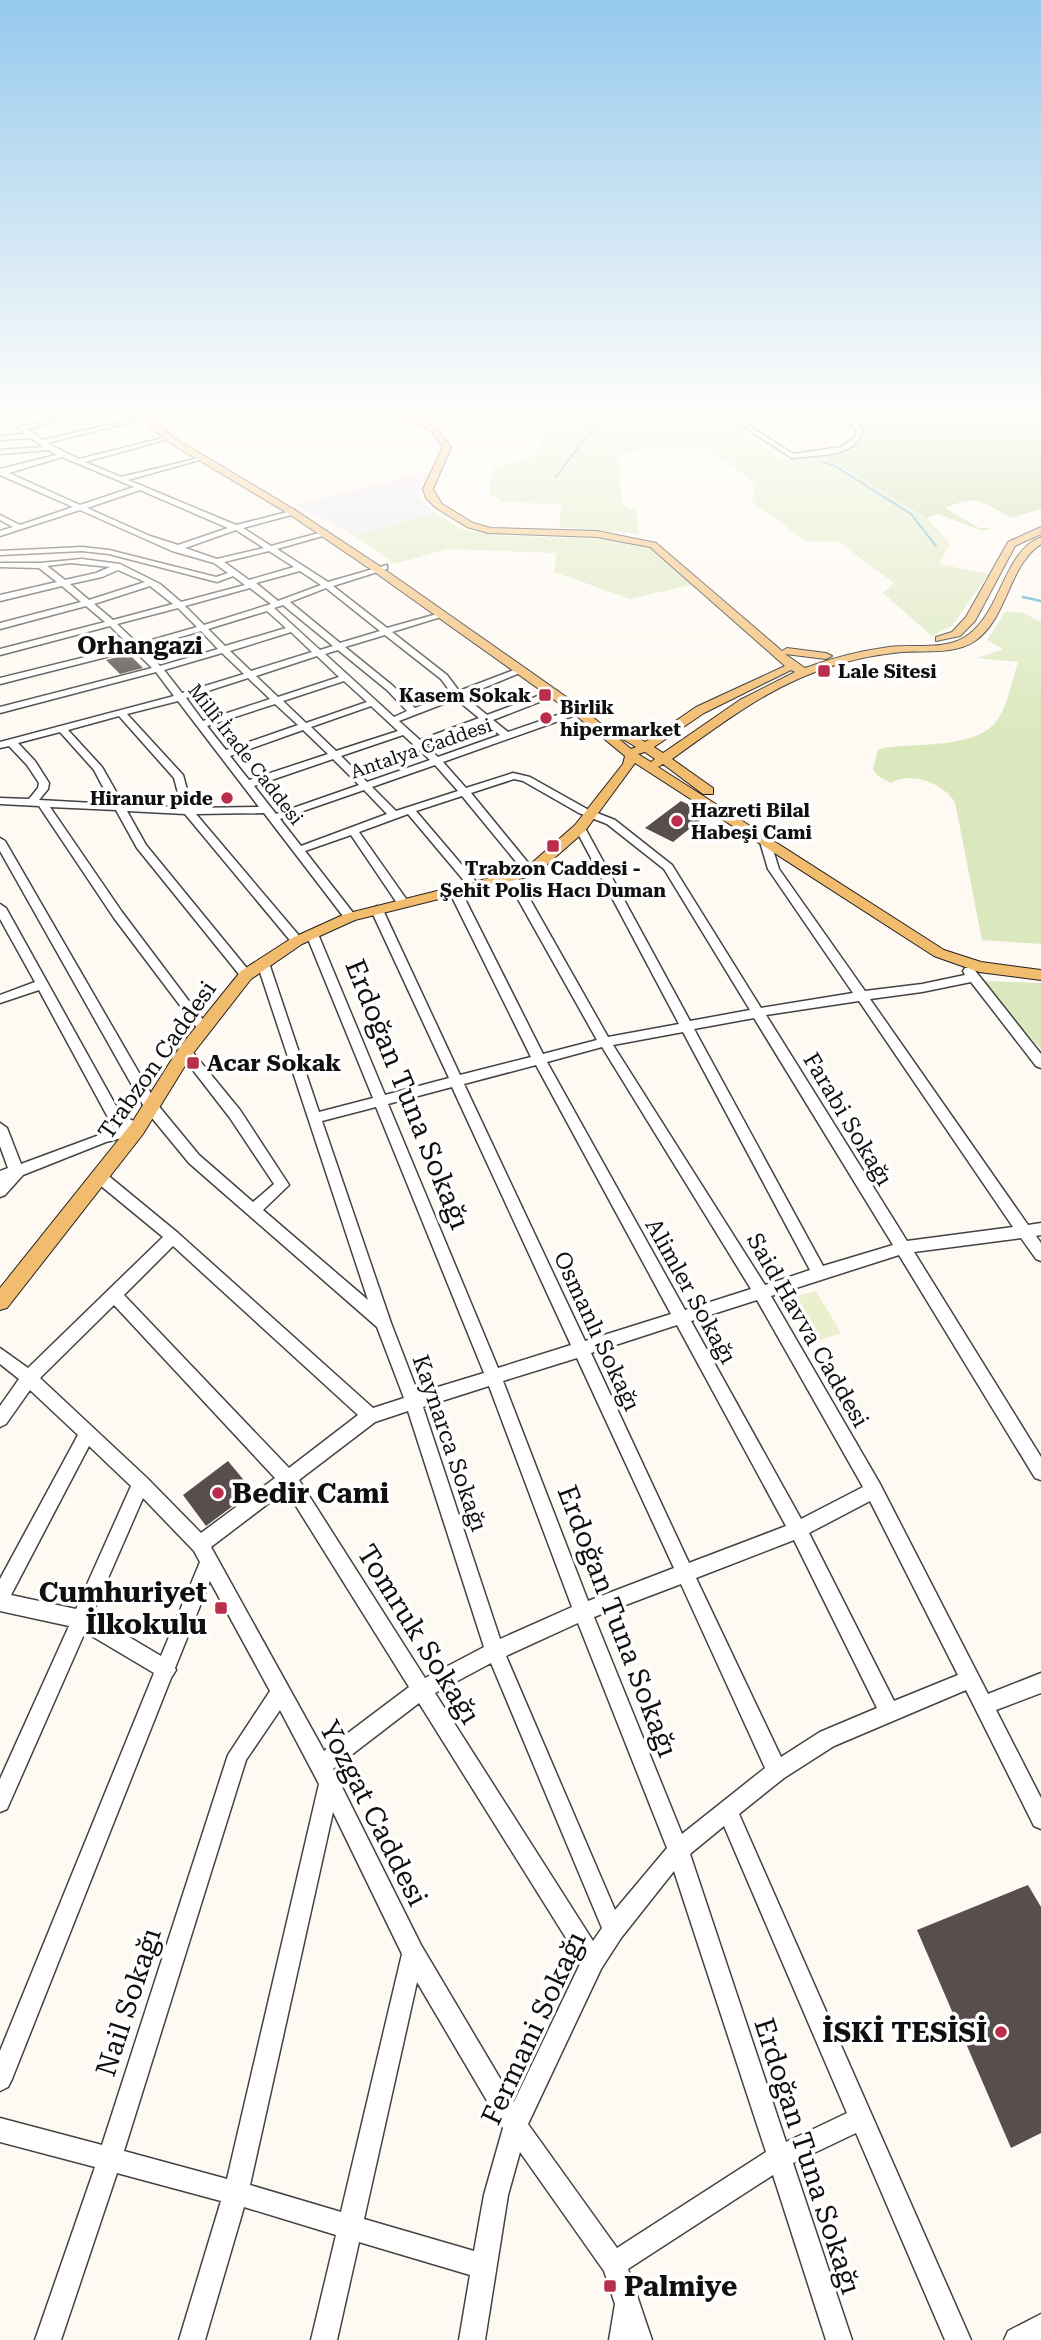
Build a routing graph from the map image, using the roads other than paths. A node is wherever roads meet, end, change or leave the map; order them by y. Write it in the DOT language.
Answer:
graph roads {
  1 [pos="8,521"];
  2 [pos="38,521"];
  3 [pos="111,521"];
  4 [pos="222,521"];
  5 [pos="258,521"];
  6 [pos="306,521"];
  7 [pos="308,521"];
  8 [pos="463,521"];
  9 [pos="473,521"];
  10 [pos="19,527"];
  11 [pos="237,527"];
  12 [pos="1041,530"];
  13 [pos="323,533"];
  14 [pos="0,534"];
  15 [pos="1039,543"];
  16 [pos="272,548"];
  17 [pos="175,549"];
  18 [pos="0,554"];
  19 [pos="137,560"];
  20 [pos="216,561"];
  21 [pos="0,565"];
  22 [pos="41,565"];
  23 [pos="117,567"];
  24 [pos="301,568"];
  25 [pos="380,568"];
  26 [pos="235,573"];
  27 [pos="0,574"];
  28 [pos="64,583"];
  29 [pos="150,583"];
  30 [pos="252,584"];
  31 [pos="327,585"];
  32 [pos="0,598"];
  33 [pos="88,603"];
  34 [pos="276,604"];
  35 [pos="180,606"];
  36 [pos="441,614"];
  37 [pos="112,623"];
  38 [pos="0,626"];
  39 [pos="203,627"];
  40 [pos="293,629"];
  41 [pos="386,632"];
  42 [pos="341,646"];
  43 [pos="136,647"];
  44 [pos="224,649"];
  45 [pos="787,651"];
  46 [pos="0,652"];
  47 [pos="317,653"];
  48 [pos="826,656"];
  49 [pos="799,667"];
  50 [pos="158,669"];
  51 [pos="522,670"];
  52 [pos="250,674"];
  53 [pos="344,678"];
  54 [pos="0,681"];
  55 [pos="554,693"];
  56 [pos="457,695"];
  57 [pos="180,697"];
  58 [pos="278,699"];
  59 [pos="372,703"];
  60 [pos="0,710"];
  61 [pos="412,711"];
  62 [pos="578,711"];
  63 [pos="121,713"];
  64 [pos="486,719"];
  65 [pos="391,721"];
  66 [pos="201,725"];
  67 [pos="305,726"];
  68 [pos="63,730"];
  69 [pos="403,732"];
  70 [pos="662,736"];
  71 [pos="508,737"];
  72 [pos="629,739"];
  73 [pos="12,743"];
  74 [pos="417,744"];
  75 [pos="0,746"];
  76 [pos="645,748"];
  77 [pos="225,754"];
  78 [pos="334,755"];
  79 [pos="631,755"];
  80 [pos="663,758"];
  81 [pos="437,761"];
  82 [pos="647,766"];
  83 [pos="666,776"];
  84 [pos="248,785"];
  85 [pos="366,785"];
  86 [pos="612,788"];
  87 [pos="464,791"];
  88 [pos="0,800"];
  89 [pos="37,804"];
  90 [pos="121,808"];
  91 [pos="410,810"];
  92 [pos="188,811"];
  93 [pos="271,814"];
  94 [pos="592,814"];
  95 [pos="394,815"];
  96 [pos="580,828"];
  97 [pos="352,830"];
  98 [pos="770,839"];
  99 [pos="0,841"];
  100 [pos="299,850"];
  101 [pos="530,872"];
  102 [pos="512,878"];
  103 [pos="475,887"];
  104 [pos="455,891"];
  105 [pos="403,903"];
  106 [pos="0,908"];
  107 [pos="377,910"];
  108 [pos="350,917"];
  109 [pos="305,938"];
  110 [pos="263,963"];
  111 [pos="964,963"];
  112 [pos="1041,965"];
  113 [pos="246,975"];
  114 [pos="1041,975"];
  115 [pos="973,977"];
  116 [pos="40,985"];
  117 [pos="861,998"];
  118 [pos="0,999"];
  119 [pos="758,1012"];
  120 [pos="687,1025"];
  121 [pos="204,1029"];
  122 [pos="604,1042"];
  123 [pos="186,1052"];
  124 [pos="538,1058"];
  125 [pos="1041,1063"];
  126 [pos="457,1082"];
  127 [pos="380,1102"];
  128 [pos="152,1108"];
  129 [pos="315,1118"];
  130 [pos="0,1128"];
  131 [pos="137,1129"];
  132 [pos="17,1172"];
  133 [pos="0,1176"];
  134 [pos="100,1177"];
  135 [pos="0,1191"];
  136 [pos="252,1211"];
  137 [pos="1034,1231"];
  138 [pos="173,1237"];
  139 [pos="901,1248"];
  140 [pos="1041,1255"];
  141 [pos="819,1273"];
  142 [pos="761,1292"];
  143 [pos="115,1296"];
  144 [pos="0,1303"];
  145 [pos="680,1318"];
  146 [pos="383,1323"];
  147 [pos="580,1349"];
  148 [pos="0,1355"];
  149 [pos="29,1378"];
  150 [pos="494,1378"];
  151 [pos="414,1404"];
  152 [pos="370,1416"];
  153 [pos="0,1419"];
  154 [pos="87,1434"];
  155 [pos="1041,1472"];
  156 [pos="288,1479"];
  157 [pos="141,1484"];
  158 [pos="874,1490"];
  159 [pos="798,1530"];
  160 [pos="204,1553"];
  161 [pos="687,1572"];
  162 [pos="0,1597"];
  163 [pos="0,1602"];
  164 [pos="583,1612"];
  165 [pos="82,1620"];
  166 [pos="495,1650"];
  167 [pos="167,1670"];
  168 [pos="970,1679"];
  169 [pos="1041,1683"];
  170 [pos="421,1690"];
  171 [pos="281,1691"];
  172 [pos="984,1706"];
  173 [pos="889,1711"];
  174 [pos="777,1771"];
  175 [pos="325,1775"];
  176 [pos="0,1802"];
  177 [pos="728,1812"];
  178 [pos="1041,1819"];
  179 [pos="678,1850"];
  180 [pos="613,1930"];
  181 [pos="413,1953"];
  182 [pos="593,1961"];
  183 [pos="0,2080"];
  184 [pos="862,2118"];
  185 [pos="515,2126"];
  186 [pos="0,2130"];
  187 [pos="780,2157"];
  188 [pos="110,2158"];
  189 [pos="236,2193"];
  190 [pos="349,2225"];
  191 [pos="614,2264"];
  192 [pos="485,2267"];
  193 [pos="626,2305"];
  194 [pos="1041,2327"];
  195 [pos="48,2340"];
  196 [pos="192,2340"];
  197 [pos="324,2340"];
  198 [pos="472,2340"];
  199 [pos="622,2340"];
  200 [pos="639,2340"];
  201 [pos="839,2340"];
  202 [pos="958,2340"];
  203 [pos="1017,2340"];
  1 -- 10 [label="street"];
  2 -- 10 [label="street"];
  3 -- 17 [label="street"];
  4 -- 11 [label="street"];
  5 -- 11 [label="street"];
  6 -- 13 [label="main road"];
  7 -- 25 [label="main road"];
  8 -- 49 [label="main road"];
  9 -- 45 [label="main road"];
  10 -- 14 [label="street"];
  11 -- 16 [label="street"];
  11 -- 17 [label="street"];
  12 -- 48 [label="main road"];
  13 -- 16 [label="street"];
  13 -- 25 [label="main road"];
  15 -- 49 [label="main road"];
  16 -- 20 [label="street"];
  16 -- 24 [label="street"];
  17 -- 20 [label="street"];
  18 -- 19 [label="street"];
  19 -- 23 [label="street"];
  19 -- 26 [label="street"];
  20 -- 26 [label="street"];
  21 -- 22 [label="street"];
  22 -- 23 [label="street"];
  22 -- 27 [label="street"];
  22 -- 28 [label="street, Millî İrade Caddesi"];
  23 -- 28 [label="street"];
  23 -- 29 [label="street"];
  24 -- 30 [label="street"];
  24 -- 31 [label="street"];
  25 -- 31 [label="street"];
  25 -- 36 [label="main road"];
  25 -- 72 [label="main road"];
  26 -- 30 [label="street"];
  28 -- 32 [label="street"];
  28 -- 33 [label="street, Millî İrade Caddesi"];
  29 -- 33 [label="street"];
  29 -- 35 [label="street"];
  30 -- 34 [label="street"];
  30 -- 35 [label="street"];
  31 -- 34 [label="street"];
  31 -- 41 [label="street"];
  33 -- 37 [label="street, Millî İrade Caddesi"];
  33 -- 38 [label="street"];
  34 -- 39 [label="street"];
  34 -- 40 [label="street"];
  34 -- 42 [label="street"];
  35 -- 37 [label="street"];
  35 -- 39 [label="street"];
  36 -- 41 [label="street"];
  36 -- 51 [label="main road"];
  37 -- 43 [label="street, Millî İrade Caddesi"];
  37 -- 46 [label="street"];
  39 -- 43 [label="street"];
  39 -- 44 [label="street"];
  40 -- 44 [label="street"];
  40 -- 47 [label="street"];
  41 -- 42 [label="street"];
  41 -- 56 [label="street"];
  42 -- 47 [label="street"];
  42 -- 61 [label="street"];
  43 -- 50 [label="street, Millî İrade Caddesi"];
  43 -- 54 [label="street"];
  44 -- 50 [label="street"];
  44 -- 52 [label="street"];
  45 -- 48 [label="main road"];
  45 -- 49 [label="main road"];
  47 -- 52 [label="street"];
  47 -- 53 [label="street"];
  48 -- 49 [label="main road"];
  49 -- 70 [label="main road"];
  49 -- 80 [label="main road"];
  50 -- 57 [label="street, Millî İrade Caddesi"];
  50 -- 60 [label="street"];
  51 -- 55 [label="main road"];
  51 -- 56 [label="street"];
  52 -- 57 [label="street"];
  52 -- 58 [label="street"];
  53 -- 58 [label="street"];
  53 -- 59 [label="street"];
  55 -- 62 [label="main road"];
  55 -- 64 [label="street"];
  56 -- 61 [label="street"];
  56 -- 64 [label="street"];
  57 -- 63 [label="street"];
  57 -- 66 [label="street, Millî İrade Caddesi"];
  58 -- 66 [label="street"];
  58 -- 67 [label="street"];
  59 -- 65 [label="street"];
  59 -- 67 [label="street"];
  61 -- 65 [label="street"];
  62 -- 71 [label="street, Antalya Caddesi"];
  62 -- 79 [label="main road"];
  63 -- 68 [label="street"];
  63 -- 92 [label="street"];
  64 -- 71 [label="street"];
  64 -- 74 [label="street"];
  65 -- 69 [label="street"];
  66 -- 77 [label="street, Millî İrade Caddesi"];
  67 -- 77 [label="street"];
  67 -- 78 [label="street"];
  68 -- 73 [label="street"];
  68 -- 90 [label="street"];
  69 -- 74 [label="street"];
  69 -- 78 [label="street"];
  70 -- 72 [label="main road"];
  70 -- 76 [label="main road"];
  71 -- 81 [label="street, Antalya Caddesi"];
  72 -- 76 [label="main road"];
  73 -- 75 [label="street"];
  73 -- 89 [label="street"];
  74 -- 81 [label="street"];
  76 -- 79 [label="main road"];
  76 -- 80 [label="main road"];
  77 -- 84 [label="street, Millî İrade Caddesi"];
  78 -- 84 [label="street"];
  78 -- 85 [label="street"];
  79 -- 82 [label="main road"];
  79 -- 86 [label="main road, Trabzon Caddesi"];
  80 -- 82 [label="main road"];
  80 -- 98 [label="main road"];
  81 -- 85 [label="street, Antalya Caddesi"];
  81 -- 87 [label="street"];
  82 -- 83 [label="main road"];
  82 -- 86 [label="main road"];
  83 -- 86 [label="main road"];
  83 -- 98 [label="main road"];
  84 -- 93 [label="street, Millî İrade Caddesi"];
  85 -- 93 [label="street, Antalya Caddesi"];
  85 -- 95 [label="street"];
  86 -- 94 [label="main road, Trabzon Caddesi"];
  87 -- 91 [label="street, Farabi Sokağı"];
  87 -- 94 [label="street, Farabi Sokağı"];
  87 -- 101 [label="street"];
  88 -- 89 [label="street, Antalya Caddesi"];
  89 -- 90 [label="street, Antalya Caddesi"];
  89 -- 121 [label="street"];
  90 -- 92 [label="street, Antalya Caddesi"];
  90 -- 113 [label="street"];
  91 -- 95 [label="street, Farabi Sokağı"];
  91 -- 103 [label="street"];
  92 -- 93 [label="street, Antalya Caddesi"];
  92 -- 109 [label="street, Erdoğan Tuna Sokağı"];
  93 -- 100 [label="street, Millî İrade Caddesi"];
  94 -- 96 [label="main road, Trabzon Caddesi"];
  94 -- 119 [label="street, Farabi Sokağı"];
  95 -- 97 [label="street, Farabi Sokağı"];
  96 -- 101 [label="main road, Trabzon Caddesi"];
  96 -- 120 [label="street"];
  97 -- 100 [label="street, Farabi Sokağı"];
  97 -- 105 [label="street"];
  98 -- 111 [label="main road"];
  98 -- 112 [label="main road"];
  98 -- 117 [label="street"];
  99 -- 128 [label="street"];
  100 -- 108 [label="street, Millî İrade Caddesi"];
  101 -- 102 [label="main road, Trabzon Caddesi"];
  102 -- 103 [label="main road, Trabzon Caddesi"];
  102 -- 122 [label="street, Said Havva Caddesi"];
  103 -- 104 [label="main road, Trabzon Caddesi"];
  104 -- 105 [label="main road, Trabzon Caddesi"];
  104 -- 124 [label="street, Alimler Sokağı"];
  105 -- 107 [label="main road, Trabzon Caddesi"];
  106 -- 116 [label="street"];
  107 -- 108 [label="main road, Trabzon Caddesi"];
  107 -- 126 [label="street, Osmanlı Sokağı"];
  108 -- 109 [label="main road, Trabzon Caddesi"];
  109 -- 110 [label="main road, Trabzon Caddesi"];
  109 -- 127 [label="street, Erdoğan Tuna Sokağı"];
  110 -- 113 [label="main road, Trabzon Caddesi"];
  110 -- 129 [label="street, Kaynarca Sokağı"];
  111 -- 114 [label="main road"];
  111 -- 115 [label="street"];
  113 -- 121 [label="main road, Trabzon Caddesi"];
  115 -- 117 [label="street"];
  115 -- 125 [label="street"];
  116 -- 118 [label="street"];
  116 -- 131 [label="street"];
  117 -- 119 [label="street"];
  117 -- 137 [label="street"];
  119 -- 120 [label="street"];
  119 -- 139 [label="street, Farabi Sokağı"];
  120 -- 122 [label="street"];
  120 -- 141 [label="street"];
  121 -- 123 [label="main road, Trabzon Caddesi"];
  122 -- 124 [label="street"];
  122 -- 142 [label="street, Said Havva Caddesi"];
  123 -- 128 [label="main road, Trabzon Caddesi"];
  123 -- 136 [label="street"];
  124 -- 126 [label="street"];
  124 -- 145 [label="street, Alimler Sokağı"];
  126 -- 127 [label="street"];
  126 -- 147 [label="street, Osmanlı Sokağı"];
  127 -- 129 [label="street"];
  127 -- 150 [label="street, Erdoğan Tuna Sokağı"];
  128 -- 131 [label="main road, Trabzon Caddesi"];
  128 -- 136 [label="street"];
  129 -- 146 [label="street, Kaynarca Sokağı"];
  130 -- 132 [label="street"];
  131 -- 132 [label="street"];
  131 -- 134 [label="main road, Trabzon Caddesi"];
  132 -- 133 [label="street"];
  132 -- 135 [label="street"];
  134 -- 138 [label="street"];
  134 -- 144 [label="main road, Trabzon Caddesi"];
  136 -- 146 [label="street"];
  137 -- 139 [label="street"];
  137 -- 140 [label="street"];
  138 -- 143 [label="street"];
  138 -- 152 [label="street"];
  139 -- 141 [label="street"];
  139 -- 155 [label="street, Farabi Sokağı"];
  141 -- 142 [label="street"];
  142 -- 145 [label="street"];
  142 -- 158 [label="street, Said Havva Caddesi"];
  143 -- 149 [label="street"];
  143 -- 156 [label="street, Tomruk Sokağı"];
  145 -- 147 [label="street"];
  145 -- 159 [label="street, Alimler Sokağı"];
  146 -- 151 [label="street, Kaynarca Sokağı"];
  147 -- 150 [label="street"];
  147 -- 161 [label="street, Osmanlı Sokağı"];
  148 -- 149 [label="street, Yozgat Caddesi"];
  149 -- 153 [label="street"];
  149 -- 154 [label="street, Yozgat Caddesi"];
  150 -- 151 [label="street"];
  150 -- 164 [label="street, Erdoğan Tuna Sokağı"];
  151 -- 152 [label="street"];
  151 -- 166 [label="street, Kaynarca Sokağı"];
  152 -- 156 [label="street"];
  154 -- 157 [label="street, Yozgat Caddesi"];
  154 -- 162 [label="street"];
  156 -- 160 [label="street"];
  156 -- 170 [label="street, Tomruk Sokağı"];
  157 -- 160 [label="street, Yozgat Caddesi"];
  157 -- 165 [label="street"];
  158 -- 159 [label="street"];
  158 -- 168 [label="street, Said Havva Caddesi"];
  159 -- 161 [label="street"];
  159 -- 173 [label="street, Alimler Sokağı"];
  160 -- 167 [label="street"];
  160 -- 171 [label="street, Yozgat Caddesi"];
  161 -- 164 [label="street"];
  161 -- 174 [label="street, Osmanlı Sokağı"];
  163 -- 165 [label="street"];
  164 -- 166 [label="street"];
  164 -- 179 [label="street, Erdoğan Tuna Sokağı"];
  165 -- 167 [label="street"];
  165 -- 176 [label="street"];
  166 -- 170 [label="street"];
  166 -- 180 [label="street, Kaynarca Sokağı"];
  167 -- 183 [label="street"];
  168 -- 172 [label="street, Said Havva Caddesi"];
  168 -- 173 [label="street, Fermani Sokağı"];
  169 -- 172 [label="street"];
  170 -- 175 [label="street"];
  170 -- 182 [label="street, Tomruk Sokağı"];
  171 -- 175 [label="street, Yozgat Caddesi"];
  171 -- 188 [label="street, Nail Sokağı"];
  172 -- 178 [label="street, Said Havva Caddesi"];
  173 -- 174 [label="street, Fermani Sokağı"];
  174 -- 177 [label="street, Fermani Sokağı"];
  175 -- 181 [label="street, Yozgat Caddesi"];
  175 -- 189 [label="street"];
  177 -- 179 [label="street, Fermani Sokağı"];
  177 -- 184 [label="street"];
  179 -- 180 [label="street, Fermani Sokağı"];
  179 -- 187 [label="street, Erdoğan Tuna Sokağı"];
  180 -- 182 [label="street, Fermani Sokağı"];
  181 -- 185 [label="street, Yozgat Caddesi"];
  181 -- 190 [label="street"];
  182 -- 185 [label="street, Fermani Sokağı"];
  184 -- 187 [label="street"];
  184 -- 202 [label="street"];
  185 -- 191 [label="street, Yozgat Caddesi"];
  185 -- 192 [label="street, Fermani Sokağı"];
  186 -- 188 [label="street"];
  187 -- 191 [label="street"];
  187 -- 201 [label="street, Erdoğan Tuna Sokağı"];
  188 -- 189 [label="street"];
  188 -- 195 [label="street, Nail Sokağı"];
  189 -- 190 [label="street"];
  189 -- 196 [label="street"];
  190 -- 192 [label="street"];
  190 -- 197 [label="street"];
  191 -- 193 [label="street, Yozgat Caddesi"];
  192 -- 198 [label="street, Fermani Sokağı"];
  193 -- 199 [label="street"];
  193 -- 200 [label="street, Yozgat Caddesi"];
  194 -- 203 [label="street"];
}
